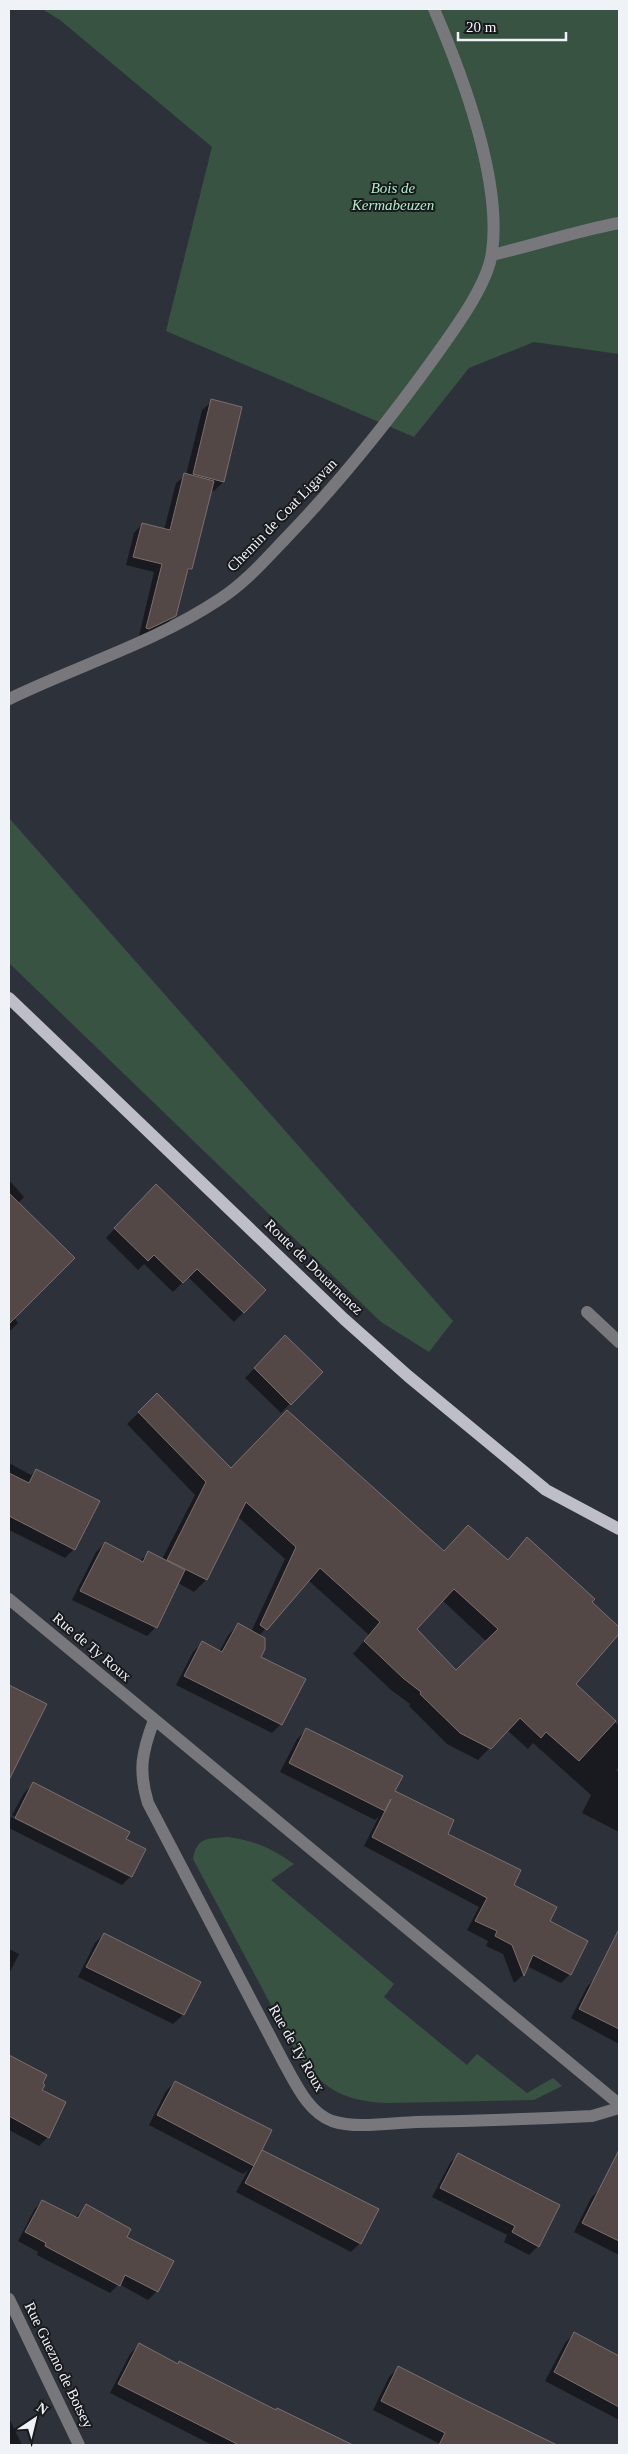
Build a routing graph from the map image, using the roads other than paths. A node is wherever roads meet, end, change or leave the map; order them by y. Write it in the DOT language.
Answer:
graph roads {
  1 [pos="434,9"];
  2 [pos="619,223"];
  3 [pos="492,254"];
  4 [pos="9,699"];
  5 [pos="9,998"];
  6 [pos="587,1312"];
  7 [pos="619,1342"];
  8 [pos="619,1529"];
  9 [pos="9,1599"];
  10 [pos="154,1720"];
  11 [pos="619,2104"];
  12 [pos="619,2108"];
  13 [pos="9,2299"];
  14 [pos="79,2445"];
  1 -- 3 [label="street, Chemin de Coat Ligavan"];
  2 -- 3 [label="street"];
  3 -- 4 [label="street, Chemin de Coat Ligavan"];
  5 -- 8 [label="main road, Route de Douarnenez"];
  6 -- 7 [label="street"];
  9 -- 10 [label="street, Rue de Ty Roux"];
  10 -- 11 [label="street, Rue de Ty Roux"];
  10 -- 12 [label="street, Rue de Ty Roux"];
  13 -- 14 [label="street, Rue Guezno de Botsey"];
}
